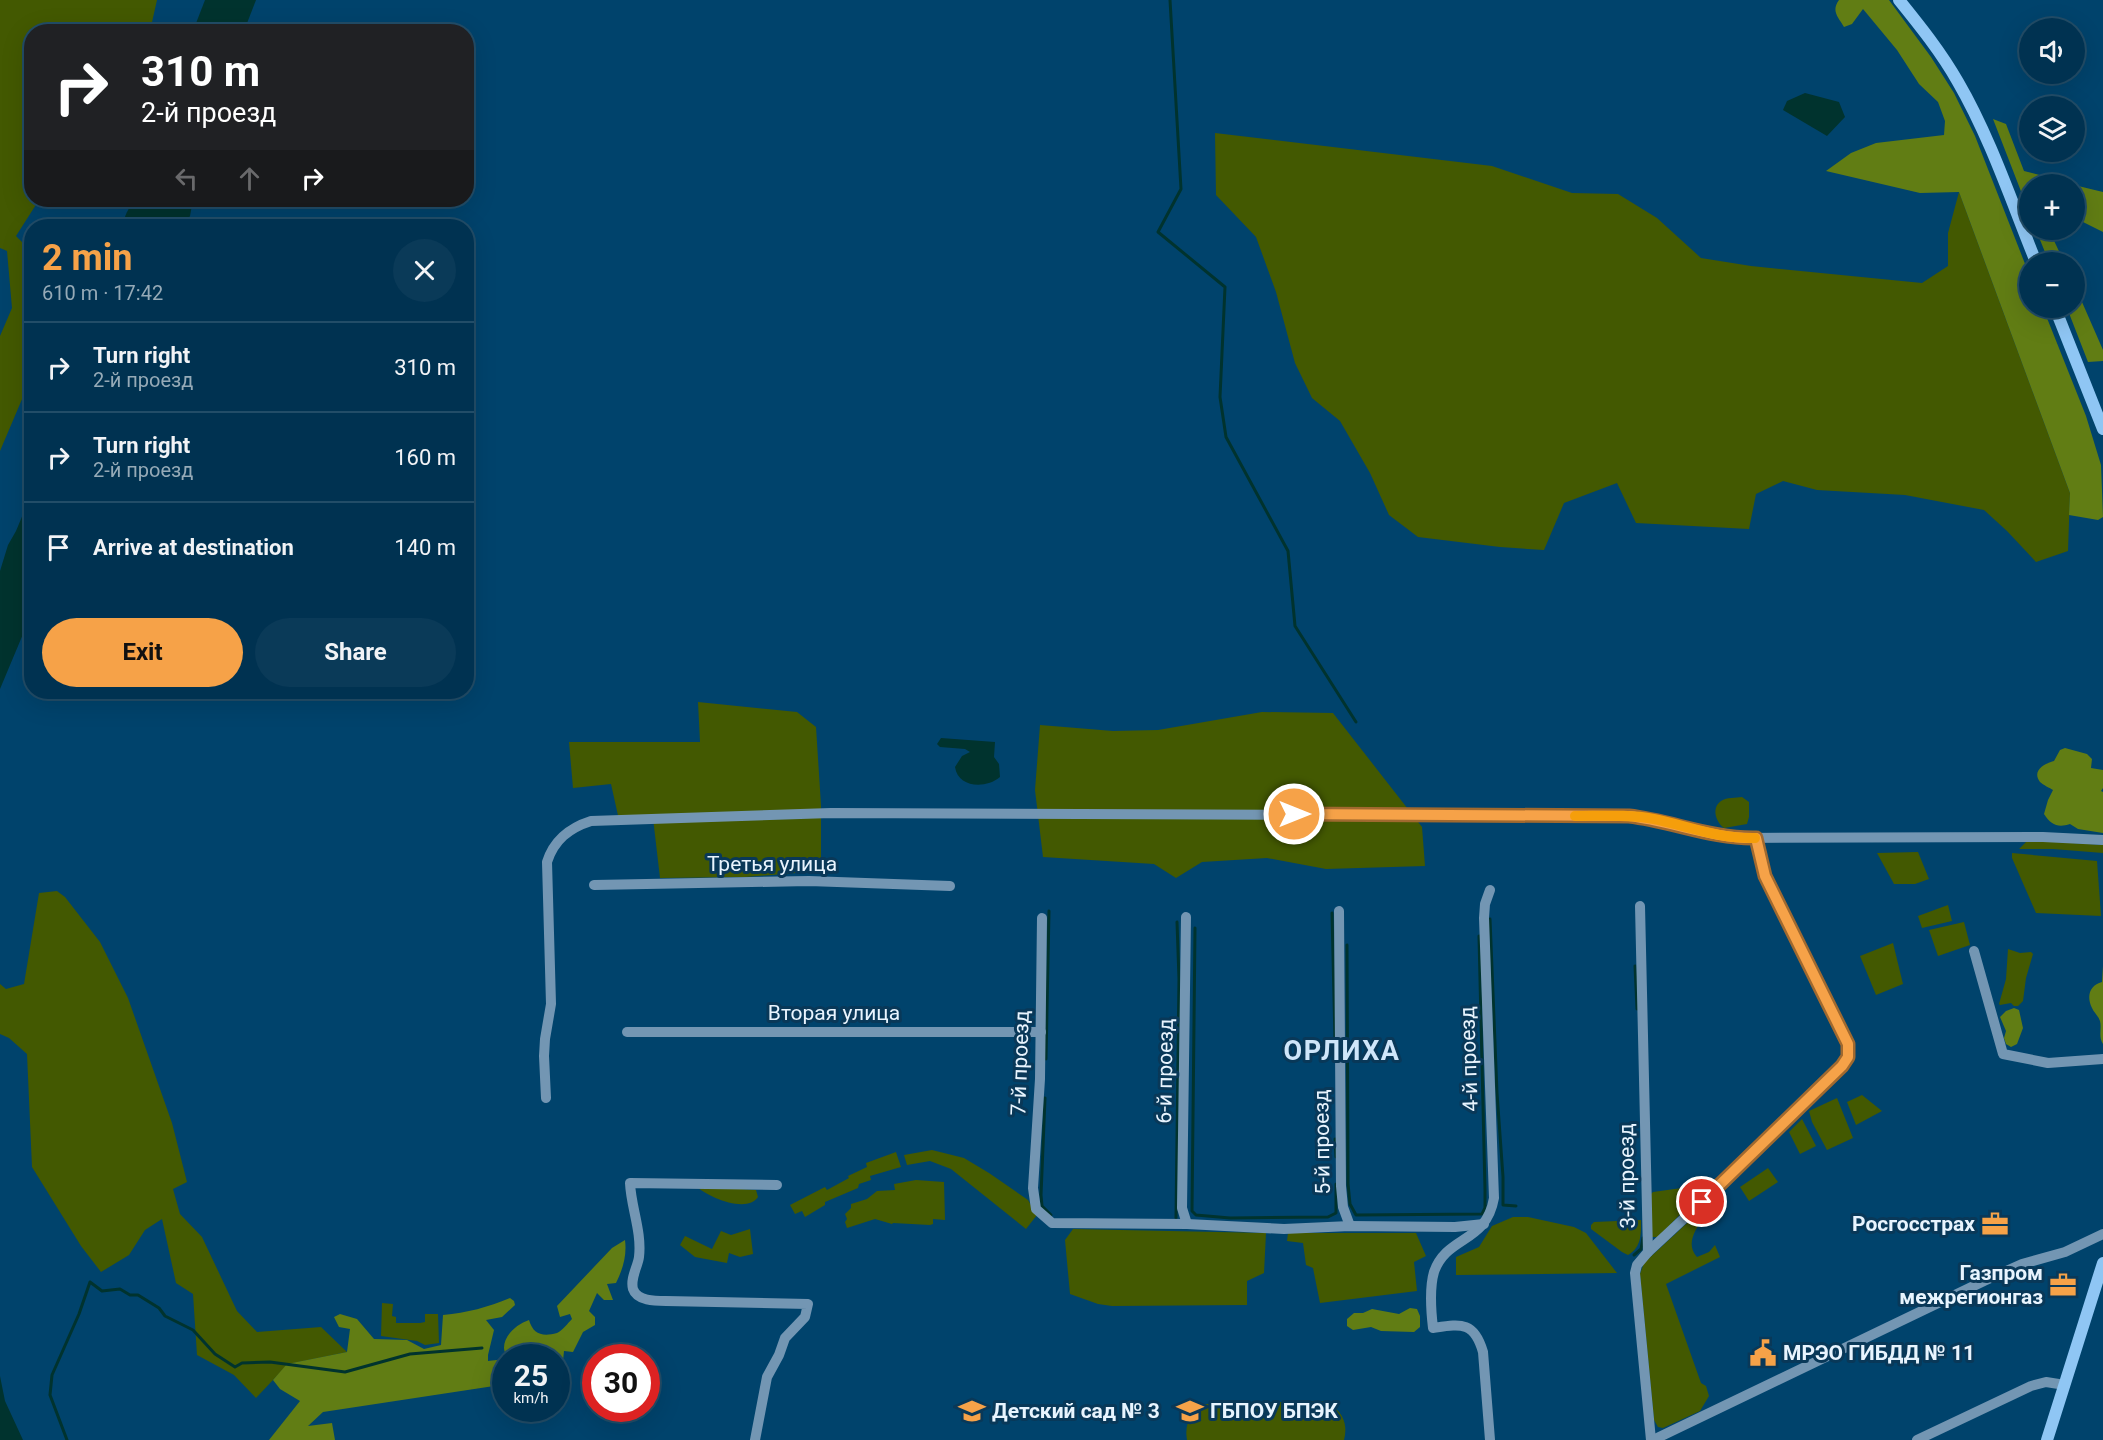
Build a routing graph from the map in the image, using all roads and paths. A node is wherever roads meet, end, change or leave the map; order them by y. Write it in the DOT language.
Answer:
graph roads {
  1 [pos="1899,0"];
  2 [pos="2032,252"];
  3 [pos="2059,318"];
  4 [pos="2103,429"];
  5 [pos="1756,838"];
  6 [pos="2103,840"];
  7 [pos="594,885"];
  8 [pos="950,886"];
  9 [pos="1490,890"];
  10 [pos="1640,906"];
  11 [pos="1340,911"];
  12 [pos="1186,917"];
  13 [pos="1042,918"];
  14 [pos="1974,951"];
  15 [pos="627,1032"];
  16 [pos="1041,1032"];
  17 [pos="2103,1059"];
  18 [pos="546,1098"];
  19 [pos="777,1185"];
  20 [pos="1187,1224"];
  21 [pos="1484,1224"];
  22 [pos="1350,1226"];
  23 [pos="2103,1234"];
  24 [pos="1648,1252"];
  25 [pos="2103,1263"];
  26 [pos="2065,1385"];
  27 [pos="755,1440"];
  28 [pos="1490,1440"];
  29 [pos="1652,1440"];
  30 [pos="1917,1440"];
  31 [pos="2047,1440"];
  1 -- 2 [label="main road"];
  3 -- 4 [label="main road"];
  5 -- 6 [label="street"];
  5 -- 18 [label="street"];
  5 -- 24 [label="street"];
  7 -- 8 [label="street, Третья улица"];
  9 -- 21 [label="street, 4-й проезд"];
  10 -- 24 [label="street, 3-й проезд"];
  11 -- 22 [label="street, 5-й проезд"];
  12 -- 20 [label="street, 6-й проезд"];
  13 -- 16 [label="street, 7-й проезд"];
  14 -- 17 [label="street"];
  15 -- 16 [label="street, Вторая улица"];
  16 -- 20 [label="street, 7-й проезд"];
  19 -- 27 [label="street"];
  20 -- 22 [label="street"];
  21 -- 22 [label="street"];
  21 -- 28 [label="street"];
  23 -- 29 [label="street"];
  24 -- 29 [label="street, 3-й проезд"];
  25 -- 26 [label="main road"];
  26 -- 30 [label="street"];
  26 -- 31 [label="main road"];
}
